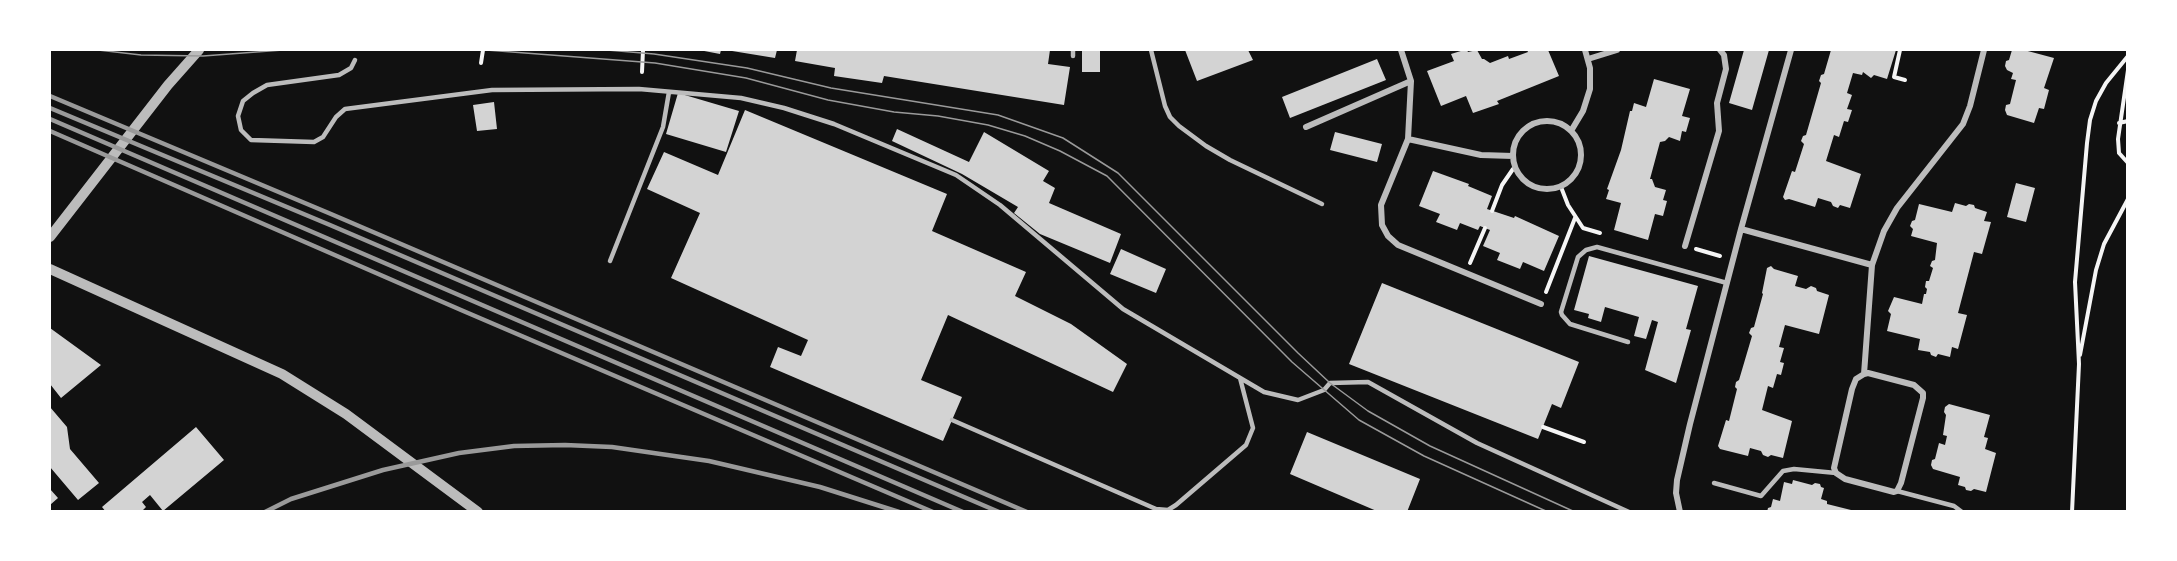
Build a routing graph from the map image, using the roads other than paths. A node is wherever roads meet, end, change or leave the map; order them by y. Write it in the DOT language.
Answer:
graph roads {
  1 [pos="200,50"];
  2 [pos="1151,50"];
  3 [pos="1401,50"];
  4 [pos="1585,50"];
  5 [pos="1617,50"];
  6 [pos="1720,50"];
  7 [pos="1791,50"];
  8 [pos="1984,50"];
  9 [pos="1588,59"];
  10 [pos="355,60"];
  11 [pos="1411,81"];
  12 [pos="669,92"];
  13 [pos="1306,127"];
  14 [pos="1571,131"];
  15 [pos="1408,139"];
  16 [pos="1513,156"];
  17 [pos="1322,204"];
  18 [pos="1741,229"];
  19 [pos="50,237"];
  20 [pos="1685,246"];
  21 [pos="610,261"];
  22 [pos="1872,265"];
  23 [pos="50,268"];
  24 [pos="1727,283"];
  25 [pos="1541,304"];
  26 [pos="1628,342"];
  27 [pos="1864,374"];
  28 [pos="1240,378"];
  29 [pos="952,420"];
  30 [pos="1836,473"];
  31 [pos="1713,483"];
  32 [pos="1897,491"];
  33 [pos="478,512"];
  34 [pos="1629,512"];
  35 [pos="1680,512"];
  36 [pos="1962,512"];
  1 -- 19 [label="street"];
  2 -- 17 [label="lane"];
  3 -- 11 [label="street"];
  4 -- 9 [label="street"];
  5 -- 9 [label="street"];
  6 -- 20 [label="street"];
  7 -- 18 [label="street"];
  8 -- 22 [label="street"];
  9 -- 14 [label="street"];
  10 -- 12 [label="lane"];
  11 -- 13 [label="street"];
  11 -- 15 [label="street"];
  12 -- 21 [label="lane"];
  12 -- 28 [label="lane"];
  14 -- 16 [label="street"];
  14 -- 16 [label="street"];
  15 -- 16 [label="street"];
  15 -- 25 [label="street"];
  18 -- 22 [label="street"];
  18 -- 24 [label="street"];
  22 -- 27 [label="street"];
  23 -- 33 [label="street"];
  24 -- 26 [label="lane"];
  24 -- 35 [label="street"];
  27 -- 30 [label="street"];
  27 -- 32 [label="street"];
  28 -- 29 [label="lane"];
  28 -- 34 [label="lane"];
  30 -- 31 [label="lane"];
  30 -- 32 [label="street"];
  32 -- 36 [label="lane"];
}
